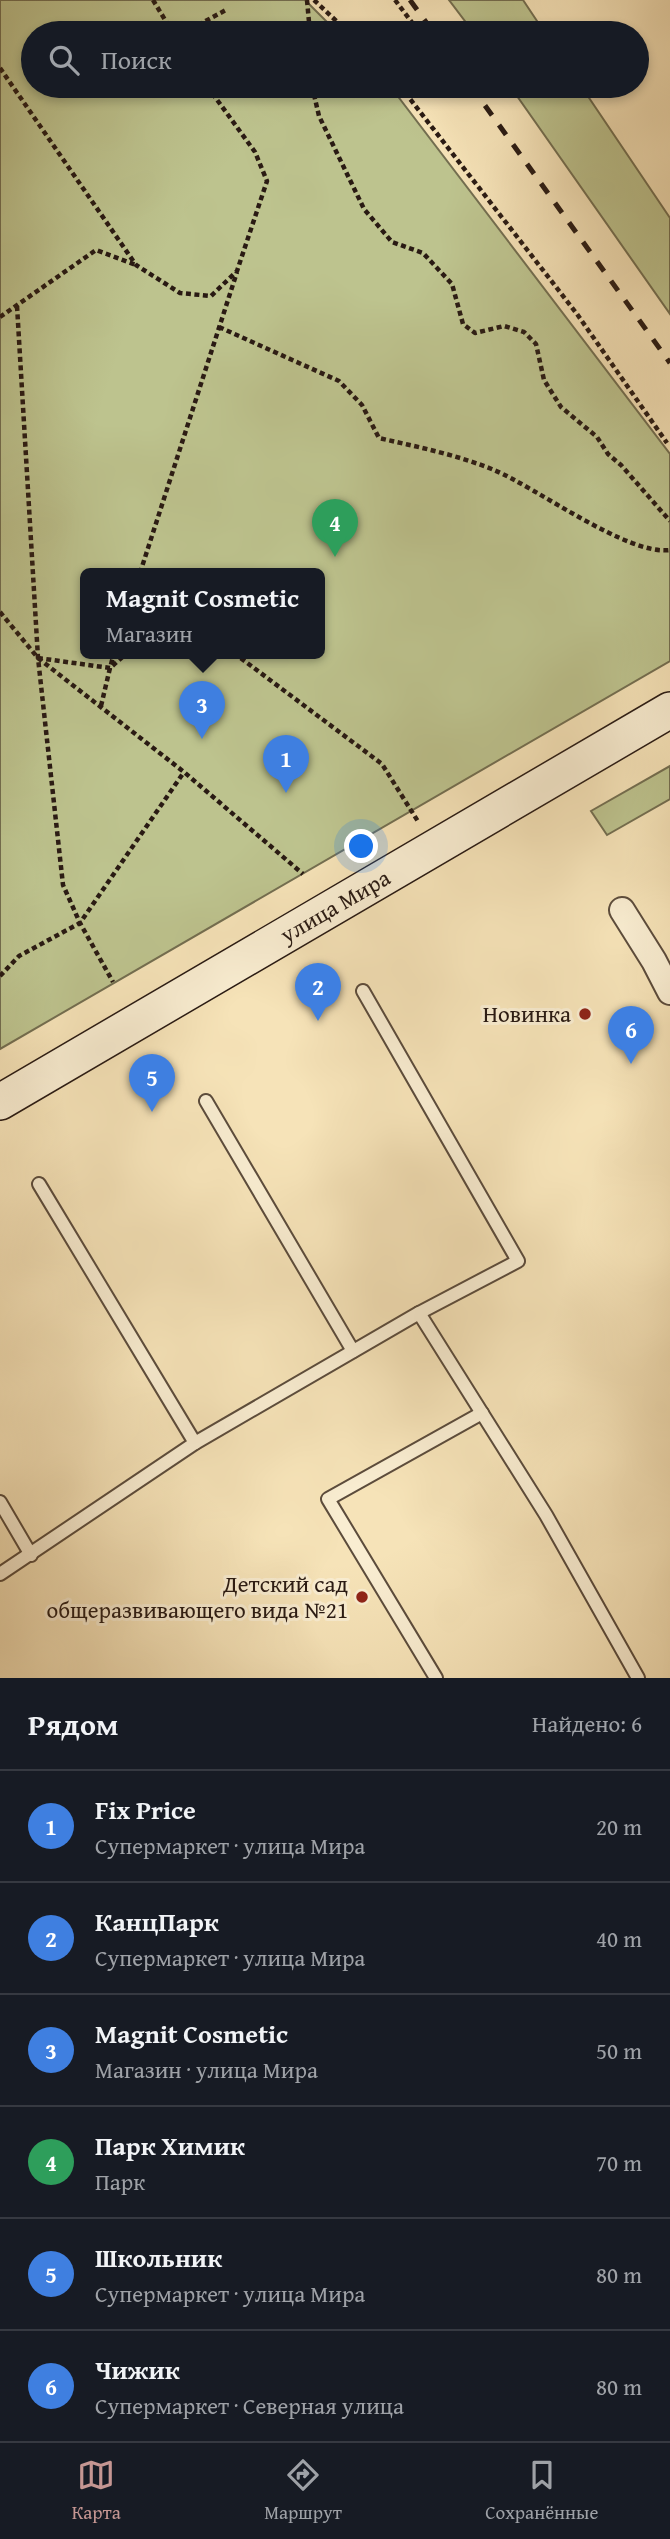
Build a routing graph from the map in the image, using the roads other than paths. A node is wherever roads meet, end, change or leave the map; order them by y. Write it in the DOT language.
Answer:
graph roads {
  1 [pos="670,710"];
  2 [pos="622,910"];
  3 [pos="363,991"];
  4 [pos="670,992"];
  5 [pos="206,1101"];
  6 [pos="0,1102"];
  7 [pos="39,1184"];
  8 [pos="419,1313"];
  9 [pos="354,1351"];
  10 [pos="482,1413"];
  11 [pos="195,1443"];
  12 [pos="0,1502"];
  13 [pos="31,1555"];
  14 [pos="0,1574"];
  15 [pos="436,1678"];
  16 [pos="638,1678"];
  1 -- 6 [label="street, улица Мира"];
  2 -- 4 [label="street"];
  3 -- 8 [label="lane"];
  5 -- 9 [label="lane"];
  7 -- 11 [label="lane"];
  8 -- 9 [label="lane"];
  8 -- 10 [label="lane"];
  9 -- 11 [label="lane"];
  10 -- 15 [label="lane"];
  10 -- 16 [label="lane"];
  11 -- 13 [label="lane"];
  12 -- 13 [label="lane"];
  13 -- 14 [label="lane"];
}
